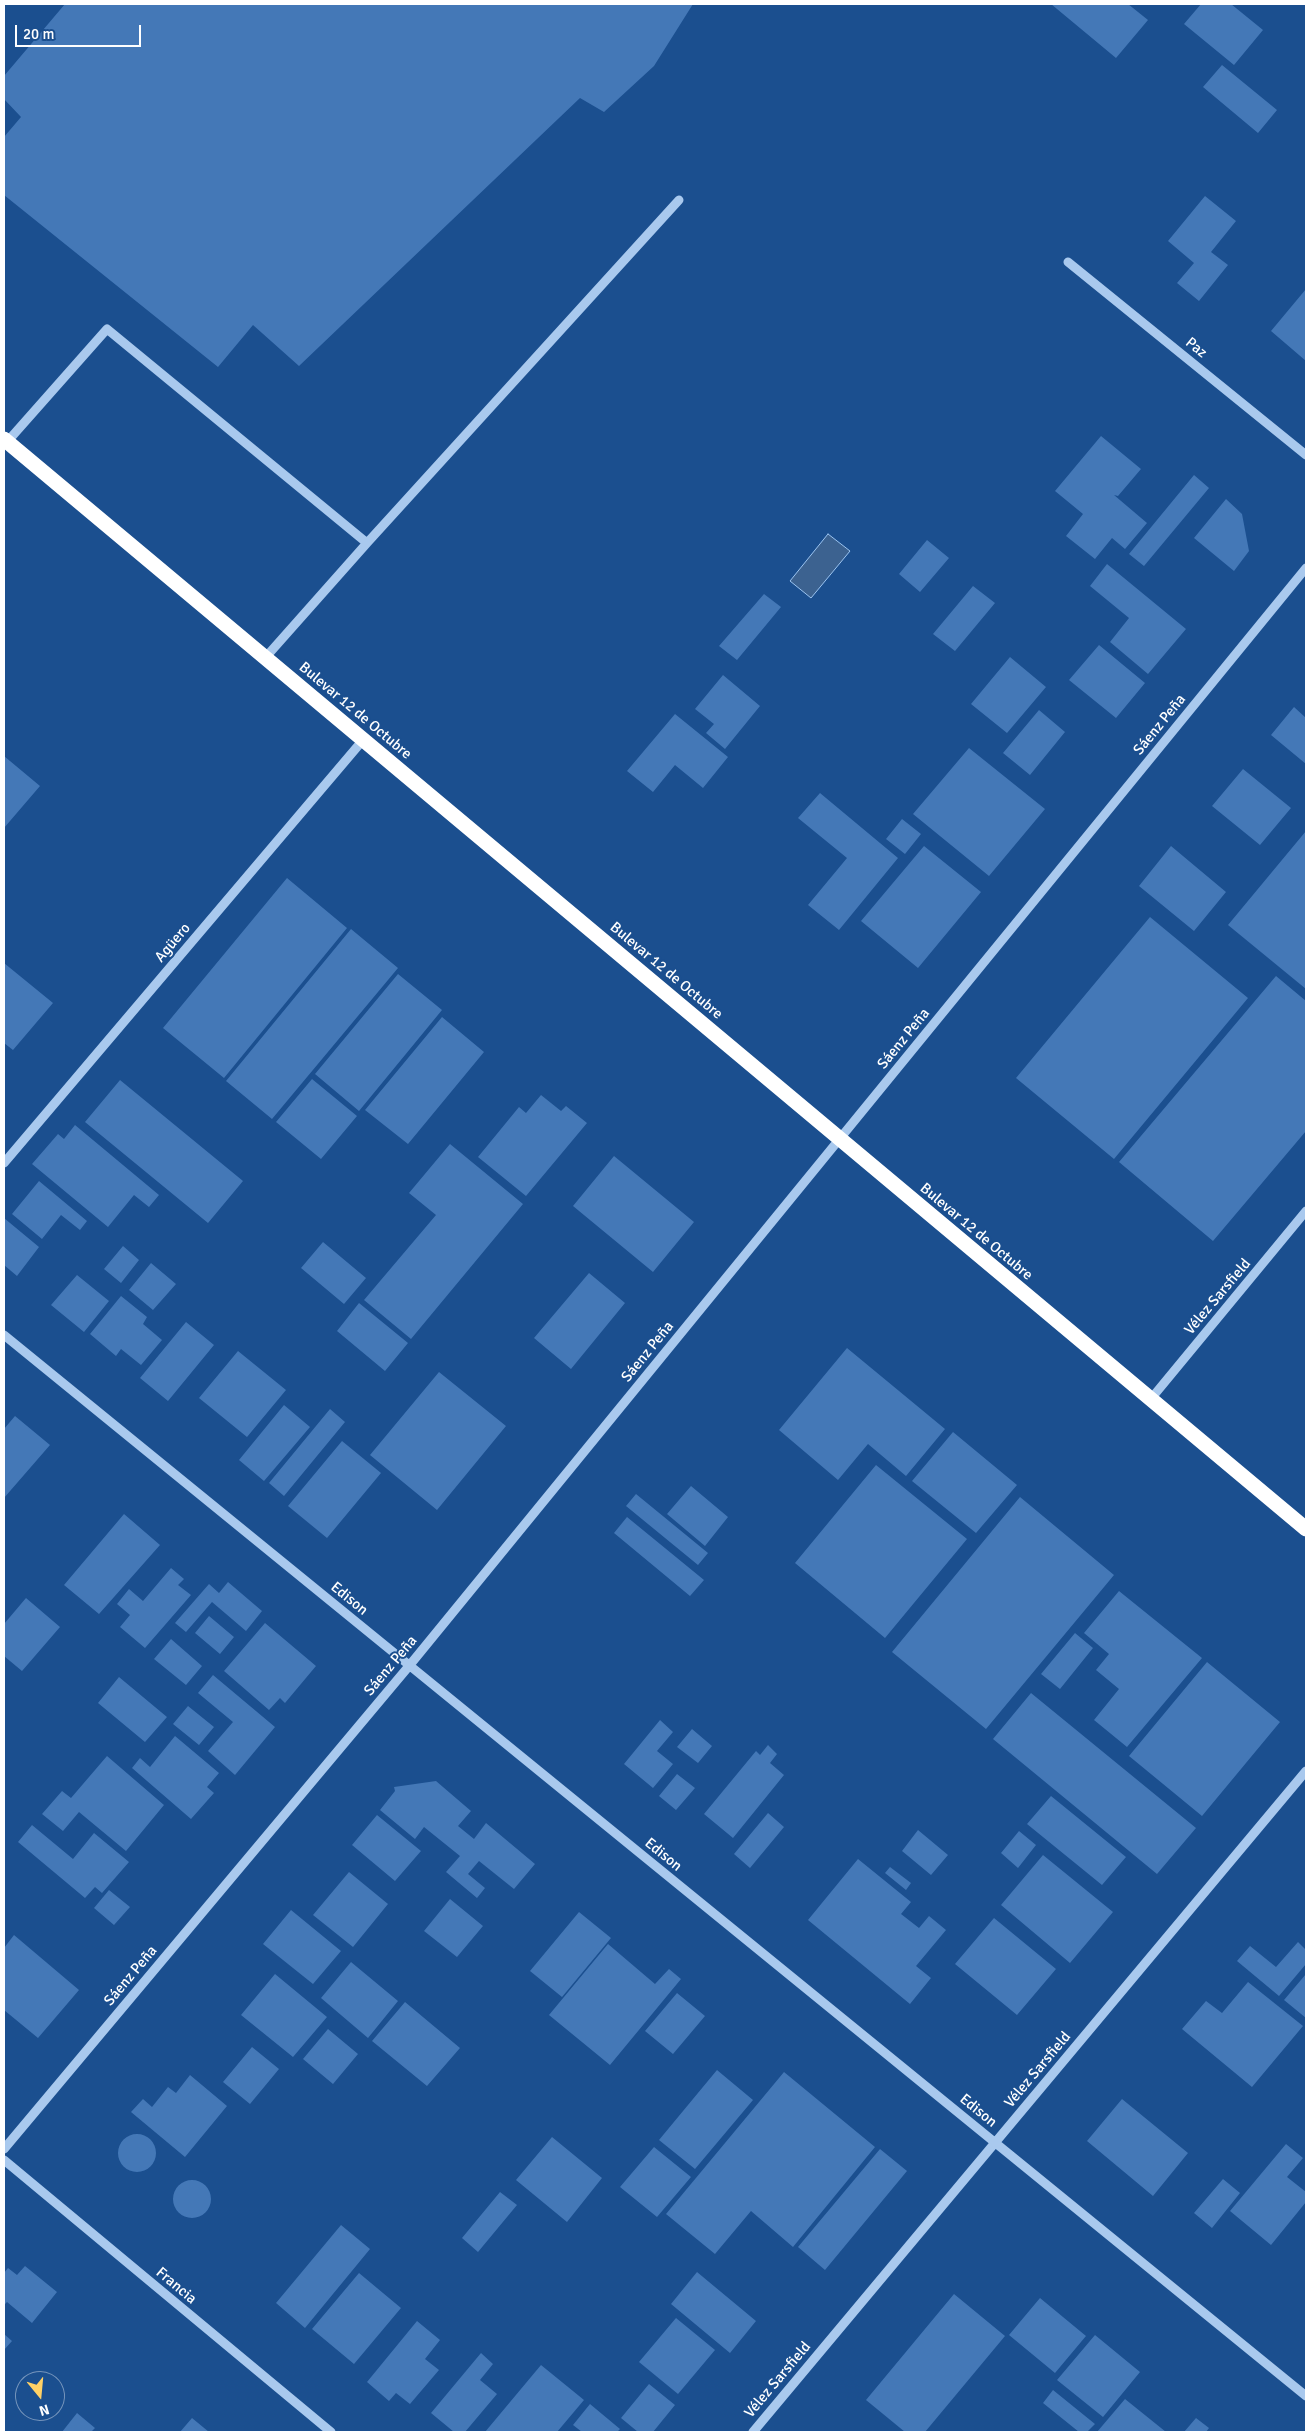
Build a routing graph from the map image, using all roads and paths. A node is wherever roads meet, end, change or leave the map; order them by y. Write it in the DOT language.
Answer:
graph roads {
  1 [pos="679,200"];
  2 [pos="1068,262"];
  3 [pos="5,440"];
  4 [pos="1306,455"];
  5 [pos="367,543"];
  6 [pos="1306,568"];
  7 [pos="266,658"];
  8 [pos="363,740"];
  9 [pos="839,1140"];
  10 [pos="4,1164"];
  11 [pos="1306,1211"];
  12 [pos="4,1335"];
  13 [pos="1150,1400"];
  14 [pos="1306,1529"];
  15 [pos="410,1666"];
  16 [pos="1306,1771"];
  17 [pos="995,2143"];
  18 [pos="4,2149"];
  19 [pos="4,2160"];
  20 [pos="1306,2396"];
  21 [pos="331,2432"];
  22 [pos="752,2432"];
  1 -- 5 [label="street"];
  2 -- 4 [label="street, Paz"];
  3 -- 5 [label="street"];
  3 -- 7 [label="highway, Bulevar 12 de Octubre"];
  5 -- 7 [label="street"];
  6 -- 9 [label="street, Sáenz Peña"];
  7 -- 8 [label="highway, Bulevar 12 de Octubre"];
  8 -- 9 [label="highway, Bulevar 12 de Octubre"];
  8 -- 10 [label="street, Agüero"];
  9 -- 13 [label="highway, Bulevar 12 de Octubre"];
  9 -- 15 [label="street, Sáenz Peña"];
  11 -- 13 [label="street, Vélez Sarsfield"];
  12 -- 15 [label="street, Edison"];
  13 -- 14 [label="highway, Bulevar 12 de Octubre"];
  15 -- 17 [label="street, Edison"];
  15 -- 18 [label="street, Sáenz Peña"];
  16 -- 17 [label="street, Vélez Sarsfield"];
  17 -- 20 [label="street, Edison"];
  17 -- 22 [label="street, Vélez Sarsfield"];
  19 -- 21 [label="street, Francia"];
}
